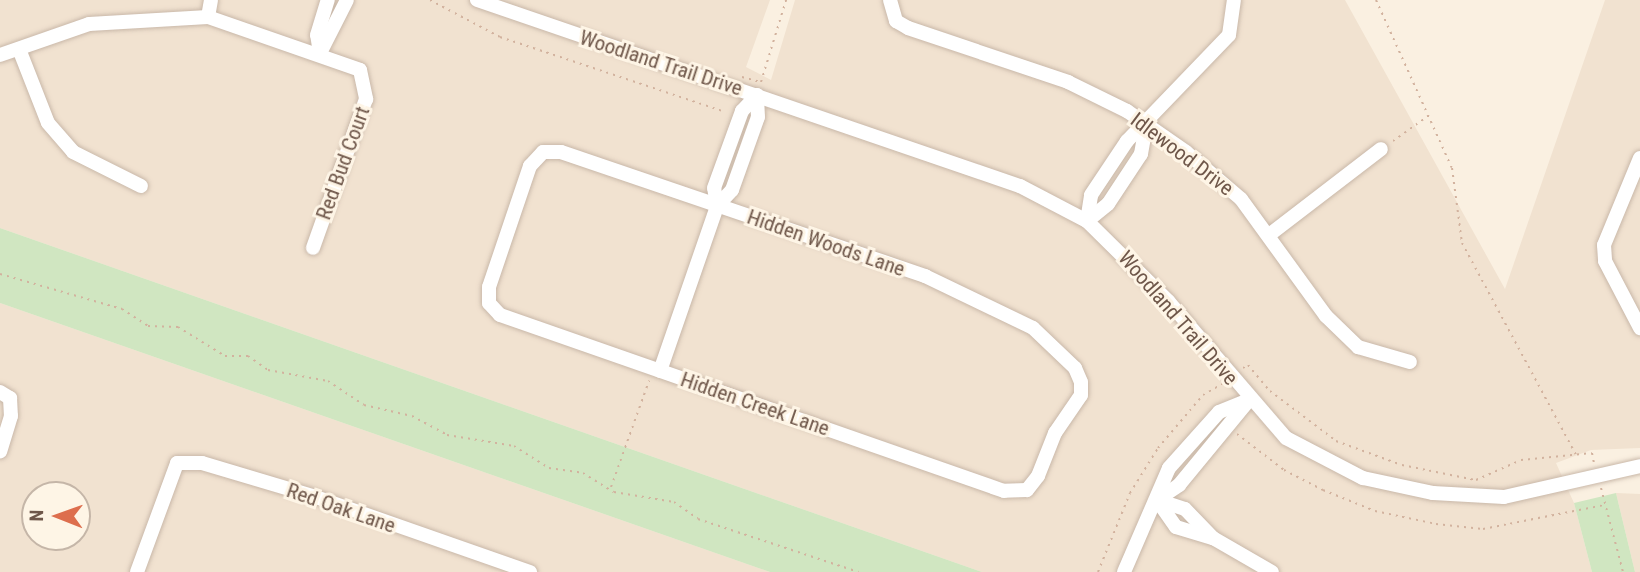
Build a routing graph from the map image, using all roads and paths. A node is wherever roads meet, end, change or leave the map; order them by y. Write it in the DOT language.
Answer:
graph roads {
  1 [pos="211,0"];
  2 [pos="328,0"];
  3 [pos="346,0"];
  4 [pos="430,0"];
  5 [pos="477,0"];
  6 [pos="786,0"];
  7 [pos="890,0"];
  8 [pos="1234,0"];
  9 [pos="1376,0"];
  10 [pos="208,17"];
  11 [pos="19,49"];
  12 [pos="320,53"];
  13 [pos="0,55"];
  14 [pos="737,88"];
  15 [pos="757,95"];
  16 [pos="730,111"];
  17 [pos="1429,115"];
  18 [pos="1146,125"];
  19 [pos="1381,149"];
  20 [pos="1640,158"];
  21 [pos="141,186"];
  22 [pos="718,206"];
  23 [pos="1087,221"];
  24 [pos="1269,235"];
  25 [pos="313,248"];
  26 [pos="0,274"];
  27 [pos="489,303"];
  28 [pos="1640,328"];
  29 [pos="1409,362"];
  30 [pos="656,370"];
  31 [pos="0,392"];
  32 [pos="1248,400"];
  33 [pos="0,451"];
  34 [pos="1592,453"];
  35 [pos="1577,456"];
  36 [pos="1640,466"];
  37 [pos="1598,476"];
  38 [pos="610,488"];
  39 [pos="1027,490"];
  40 [pos="1157,500"];
  41 [pos="138,572"];
  42 [pos="530,572"];
  43 [pos="858,572"];
  44 [pos="1124,572"];
  45 [pos="1272,572"];
  46 [pos="1623,572"];
  1 -- 10 [label="street"];
  2 -- 12 [label="street"];
  3 -- 12 [label="street"];
  4 -- 16 [label="path"];
  5 -- 14 [label="street, Woodland Trail Drive"];
  6 -- 14 [label="path"];
  7 -- 18 [label="street, Idlewood Drive"];
  8 -- 18 [label="street"];
  9 -- 17 [label="path"];
  10 -- 11 [label="street"];
  10 -- 12 [label="street"];
  11 -- 13 [label="street"];
  11 -- 21 [label="street"];
  12 -- 25 [label="street, Red Bud Court"];
  14 -- 15 [label="street, Woodland Trail Drive"];
  15 -- 22 [label="street"];
  15 -- 23 [label="street, Woodland Trail Drive"];
  17 -- 19 [label="path"];
  17 -- 35 [label="path"];
  18 -- 23 [label="street"];
  18 -- 24 [label="street, Idlewood Drive"];
  19 -- 24 [label="street"];
  20 -- 28 [label="street"];
  22 -- 27 [label="street, Hidden Woods Lane"];
  22 -- 30 [label="street"];
  22 -- 39 [label="street, Hidden Woods Lane"];
  23 -- 32 [label="street, Woodland Trail Drive"];
  24 -- 29 [label="street, Idlewood Drive"];
  26 -- 38 [label="path"];
  27 -- 30 [label="street, Hidden Creek Lane"];
  30 -- 38 [label="path"];
  30 -- 39 [label="street, Hidden Creek Lane"];
  31 -- 33 [label="street"];
  32 -- 37 [label="street, Woodland Trail Drive"];
  32 -- 40 [label="street"];
  32 -- 40 [label="street"];
  34 -- 37 [label="path"];
  36 -- 37 [label="street, Woodland Trail Drive"];
  37 -- 46 [label="path"];
  38 -- 43 [label="path"];
  40 -- 44 [label="street"];
  40 -- 45 [label="street"];
  41 -- 42 [label="street, Red Oak Lane"];
}
